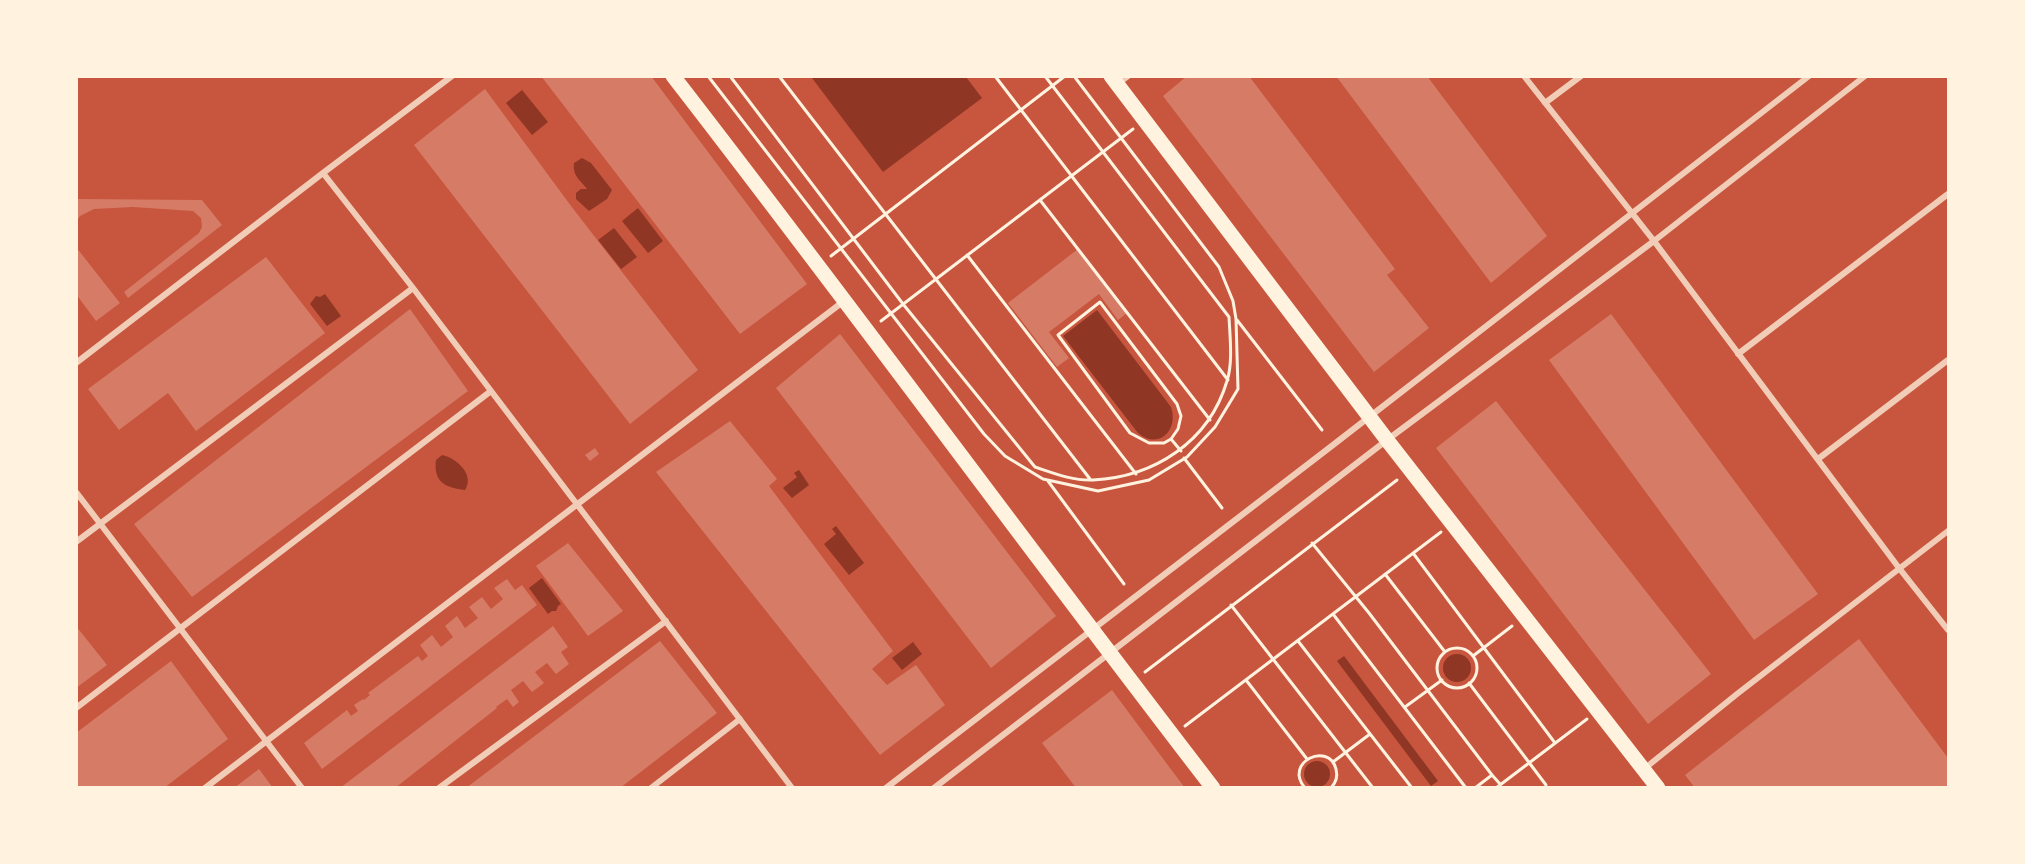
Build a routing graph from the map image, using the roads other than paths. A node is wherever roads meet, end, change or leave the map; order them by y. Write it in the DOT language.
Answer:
graph roads {
  1 [pos="452,76"];
  2 [pos="673,76"];
  3 [pos="1524,76"];
  4 [pos="1581,76"];
  5 [pos="1809,76"];
  6 [pos="1865,76"];
  7 [pos="1118,79"];
  8 [pos="1545,104"];
  9 [pos="323,173"];
  10 [pos="1948,194"];
  11 [pos="1632,213"];
  12 [pos="1654,241"];
  13 [pos="414,288"];
  14 [pos="844,301"];
  15 [pos="1738,354"];
  16 [pos="1948,360"];
  17 [pos="76,363"];
  18 [pos="491,391"];
  19 [pos="1369,416"];
  20 [pos="1387,440"];
  21 [pos="1818,459"];
  22 [pos="76,492"];
  23 [pos="577,504"];
  24 [pos="101,523"];
  25 [pos="1948,531"];
  26 [pos="76,542"];
  27 [pos="1899,568"];
  28 [pos="666,621"];
  29 [pos="181,629"];
  30 [pos="1091,630"];
  31 [pos="1948,630"];
  32 [pos="1109,653"];
  33 [pos="76,708"];
  34 [pos="740,719"];
  35 [pos="266,740"];
  36 [pos="1644,769"];
  37 [pos="205,788"];
  38 [pos="302,788"];
  39 [pos="439,788"];
  40 [pos="651,788"];
  41 [pos="792,788"];
  42 [pos="886,788"];
  43 [pos="934,788"];
  44 [pos="1213,788"];
  45 [pos="1658,788"];
  1 -- 9 [label="street"];
  2 -- 14 [label="main road"];
  3 -- 8 [label="street"];
  4 -- 8 [label="street"];
  5 -- 11 [label="street"];
  6 -- 12 [label="street"];
  7 -- 19 [label="main road"];
  8 -- 11 [label="street"];
  9 -- 13 [label="street"];
  9 -- 17 [label="street"];
  10 -- 15 [label="street"];
  11 -- 12 [label="street"];
  11 -- 19 [label="street"];
  12 -- 15 [label="street"];
  12 -- 20 [label="street"];
  13 -- 18 [label="street"];
  13 -- 24 [label="street"];
  14 -- 23 [label="street"];
  14 -- 30 [label="main road"];
  15 -- 21 [label="street"];
  16 -- 21 [label="street"];
  18 -- 23 [label="street"];
  18 -- 29 [label="street"];
  19 -- 20 [label="main road"];
  19 -- 30 [label="street"];
  20 -- 32 [label="street"];
  20 -- 36 [label="main road"];
  21 -- 27 [label="street"];
  22 -- 24 [label="street"];
  23 -- 28 [label="street"];
  23 -- 35 [label="street"];
  24 -- 26 [label="street"];
  24 -- 29 [label="street"];
  25 -- 27 [label="street"];
  27 -- 31 [label="street"];
  27 -- 36 [label="street"];
  28 -- 34 [label="street"];
  28 -- 39 [label="street"];
  29 -- 33 [label="street"];
  29 -- 35 [label="street"];
  30 -- 32 [label="main road"];
  30 -- 42 [label="street"];
  32 -- 43 [label="street"];
  32 -- 44 [label="main road"];
  34 -- 40 [label="street"];
  34 -- 41 [label="street"];
  35 -- 37 [label="street"];
  35 -- 38 [label="street"];
  36 -- 45 [label="main road"];
}
